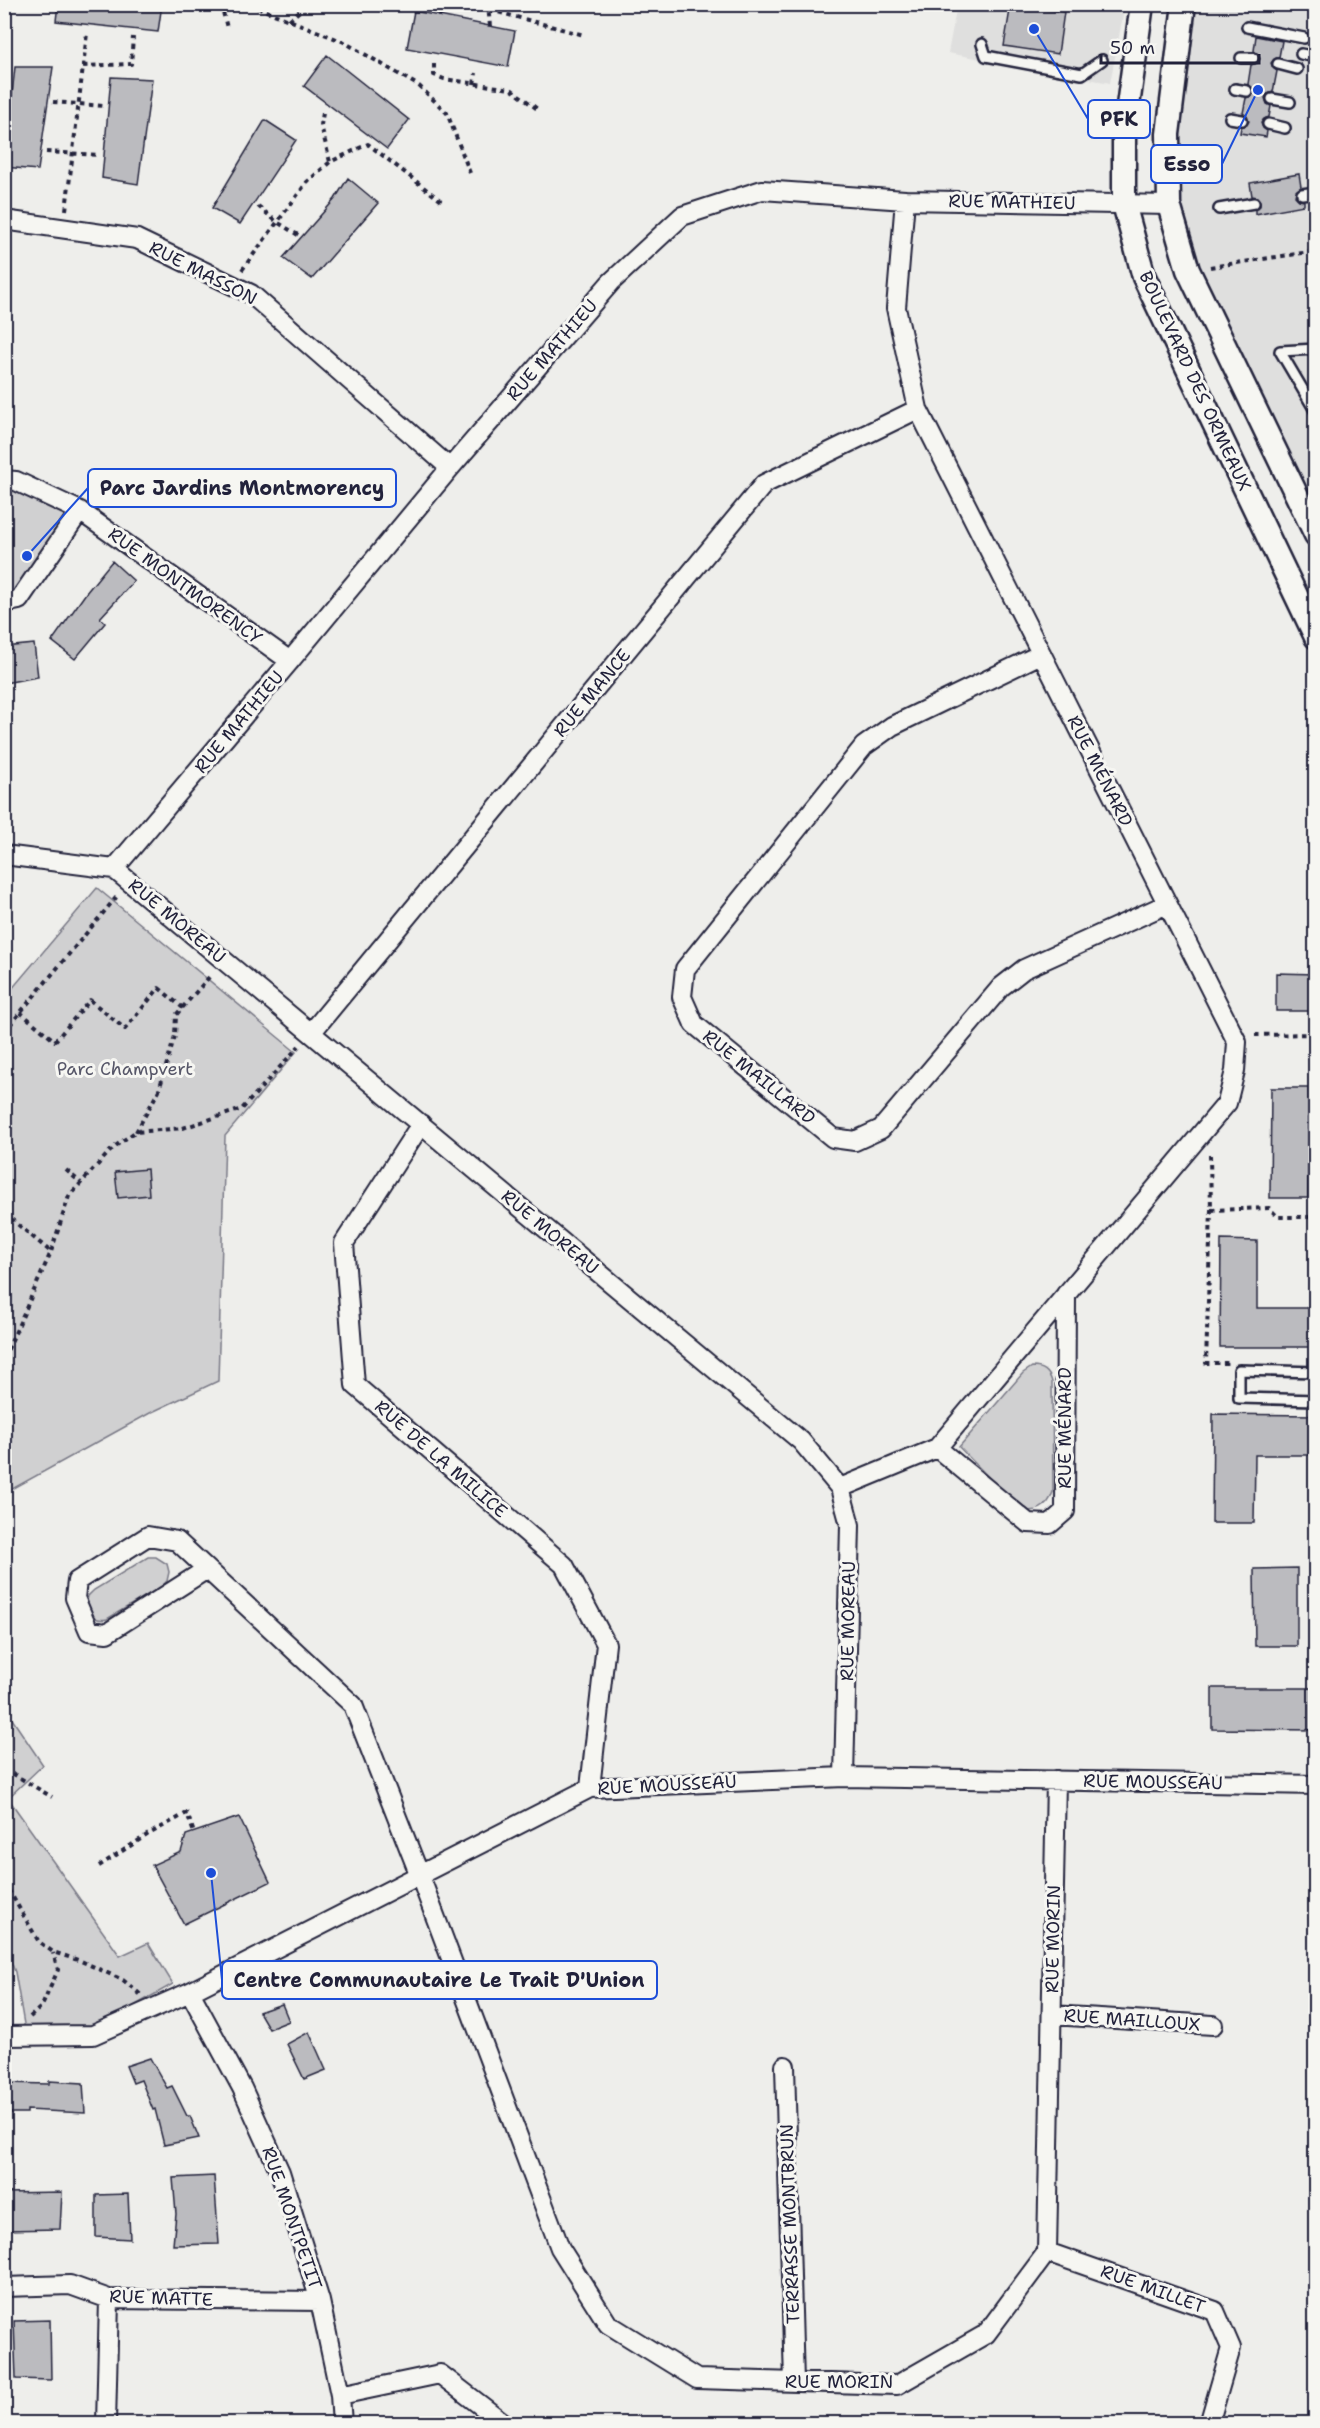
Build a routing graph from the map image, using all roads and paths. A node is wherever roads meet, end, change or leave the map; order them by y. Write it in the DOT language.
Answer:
graph roads {
  1 [pos="221,4"];
  2 [pos="249,4"];
  3 [pos="308,4"];
  4 [pos="442,4"];
  5 [pos="1142,4"];
  6 [pos="1184,4"];
  7 [pos="1294,4"];
  8 [pos="489,7"];
  9 [pos="1316,9"];
  10 [pos="440,17"];
  11 [pos="289,20"];
  12 [pos="490,27"];
  13 [pos="1247,27"];
  14 [pos="227,28"];
  15 [pos="87,33"];
  16 [pos="584,35"];
  17 [pos="134,37"];
  18 [pos="1304,38"];
  19 [pos="982,44"];
  20 [pos="1301,54"];
  21 [pos="1316,57"];
  22 [pos="1242,58"];
  23 [pos="1253,58"];
  24 [pos="1102,60"];
  25 [pos="434,64"];
  26 [pos="1278,64"];
  27 [pos="83,66"];
  28 [pos="1297,69"];
  29 [pos="476,73"];
  30 [pos="474,84"];
  31 [pos="1235,89"];
  32 [pos="1247,91"];
  33 [pos="1272,99"];
  34 [pos="53,102"];
  35 [pos="1290,102"];
  36 [pos="78,104"];
  37 [pos="104,106"];
  38 [pos="540,111"];
  39 [pos="323,113"];
  40 [pos="1230,118"];
  41 [pos="1242,120"];
  42 [pos="1268,124"];
  43 [pos="1285,128"];
  44 [pos="46,152"];
  45 [pos="73,153"];
  46 [pos="99,155"];
  47 [pos="330,162"];
  48 [pos="470,173"];
  49 [pos="1316,192"];
  50 [pos="1302,194"];
  51 [pos="905,201"];
  52 [pos="444,203"];
  53 [pos="1254,203"];
  54 [pos="1124,204"];
  55 [pos="1169,205"];
  56 [pos="258,206"];
  57 [pos="1219,209"];
  58 [pos="4,220"];
  59 [pos="277,222"];
  60 [pos="64,228"];
  61 [pos="298,235"];
  62 [pos="1316,251"];
  63 [pos="1188,270"];
  64 [pos="231,284"];
  65 [pos="1316,349"];
  66 [pos="918,410"];
  67 [pos="1316,412"];
  68 [pos="450,468"];
  69 [pos="4,480"];
  70 [pos="80,511"];
  71 [pos="1316,535"];
  72 [pos="4,603"];
  73 [pos="1310,609"];
  74 [pos="1316,637"];
  75 [pos="1041,654"];
  76 [pos="290,661"];
  77 [pos="4,855"];
  78 [pos="114,868"];
  79 [pos="129,881"];
  80 [pos="1167,904"];
  81 [pos="224,960"];
  82 [pos="183,1008"];
  83 [pos="20,1012"];
  84 [pos="4,1032"];
  85 [pos="311,1033"];
  86 [pos="1316,1034"];
  87 [pos="1233,1036"];
  88 [pos="421,1124"];
  89 [pos="1209,1125"];
  90 [pos="135,1132"];
  91 [pos="66,1170"];
  92 [pos="81,1183"];
  93 [pos="1211,1210"];
  94 [pos="4,1214"];
  95 [pos="1316,1217"];
  96 [pos="51,1252"];
  97 [pos="1066,1294"];
  98 [pos="4,1358"];
  99 [pos="1239,1363"];
  100 [pos="1316,1372"];
  101 [pos="1316,1400"];
  102 [pos="937,1448"];
  103 [pos="840,1488"];
  104 [pos="207,1569"];
  105 [pos="4,1772"];
  106 [pos="844,1777"];
  107 [pos="1056,1780"];
  108 [pos="1316,1785"];
  109 [pos="591,1788"];
  110 [pos="52,1797"];
  111 [pos="194,1833"];
  112 [pos="99,1866"];
  113 [pos="420,1876"];
  114 [pos="4,1882"];
  115 [pos="53,1952"];
  116 [pos="190,1992"];
  117 [pos="155,2008"];
  118 [pos="1052,2015"];
  119 [pos="1213,2025"];
  120 [pos="8,2036"];
  121 [pos="785,2066"];
  122 [pos="1047,2252"];
  123 [pos="4,2287"];
  124 [pos="109,2299"];
  125 [pos="320,2301"];
  126 [pos="794,2382"];
  127 [pos="340,2395"];
  128 [pos="106,2424"];
  129 [pos="342,2424"];
  130 [pos="505,2424"];
  131 [pos="1209,2424"];
  1 -- 14 [label="path"];
  2 -- 11 [label="path"];
  3 -- 11 [label="path"];
  4 -- 10 [label="path"];
  5 -- 54 [label="street, BOULEVARD DES ORMEAUX"];
  6 -- 55 [label="street"];
  7 -- 9 [label="path"];
  8 -- 12 [label="path"];
  8 -- 16 [label="path"];
  11 -- 48 [label="path"];
  13 -- 18 [label="lane"];
  15 -- 27 [label="path"];
  17 -- 27 [label="path"];
  19 -- 24 [label="lane"];
  20 -- 21 [label="lane"];
  22 -- 23 [label="lane"];
  25 -- 30 [label="path"];
  26 -- 28 [label="lane"];
  27 -- 36 [label="path"];
  29 -- 30 [label="path"];
  30 -- 38 [label="path"];
  31 -- 32 [label="lane"];
  33 -- 35 [label="lane"];
  34 -- 36 [label="path"];
  36 -- 37 [label="path"];
  36 -- 45 [label="path"];
  39 -- 47 [label="path"];
  40 -- 41 [label="lane"];
  42 -- 43 [label="lane"];
  44 -- 45 [label="path"];
  45 -- 46 [label="path"];
  45 -- 60 [label="path"];
  47 -- 52 [label="path"];
  47 -- 59 [label="path"];
  49 -- 50 [label="lane"];
  51 -- 54 [label="street, RUE MATHIEU"];
  51 -- 66 [label="street, RUE MÉNARD"];
  51 -- 68 [label="street, RUE MATHIEU"];
  53 -- 57 [label="lane"];
  54 -- 55 [label="street, RUE MATHIEU"];
  54 -- 73 [label="street, BOULEVARD DES ORMEAUX"];
  55 -- 63 [label="street"];
  56 -- 59 [label="path"];
  58 -- 60 [label="street, RUE MASSON"];
  59 -- 61 [label="path"];
  59 -- 64 [label="path"];
  60 -- 64 [label="street, RUE MASSON"];
  62 -- 63 [label="path"];
  63 -- 71 [label="street"];
  64 -- 68 [label="street, RUE MASSON"];
  65 -- 67 [label="lane"];
  66 -- 75 [label="street, RUE MÉNARD"];
  66 -- 85 [label="street, RUE MANCE"];
  68 -- 76 [label="street, RUE MATHIEU"];
  69 -- 70 [label="street, RUE MONTMORENCY"];
  70 -- 72 [label="street"];
  70 -- 76 [label="street, RUE MONTMORENCY"];
  73 -- 74 [label="street, BOULEVARD DES ORMEAUX"];
  75 -- 80 [label="street, RUE MÉNARD"];
  75 -- 80 [label="street, RUE MAILLARD"];
  76 -- 78 [label="street, RUE MATHIEU"];
  77 -- 78 [label="street, RUE MOREAU"];
  78 -- 79 [label="street, RUE MOREAU"];
  79 -- 81 [label="street, RUE MOREAU"];
  79 -- 83 [label="path"];
  80 -- 87 [label="street, RUE MÉNARD"];
  81 -- 82 [label="path"];
  81 -- 85 [label="street, RUE MOREAU"];
  82 -- 83 [label="path"];
  82 -- 90 [label="path"];
  83 -- 84 [label="path"];
  85 -- 88 [label="street, RUE MOREAU"];
  85 -- 90 [label="path"];
  86 -- 87 [label="path"];
  87 -- 89 [label="street, RUE MÉNARD"];
  88 -- 103 [label="street, RUE MOREAU"];
  88 -- 109 [label="street, RUE DE LA MILICE"];
  89 -- 93 [label="path"];
  89 -- 97 [label="street, RUE MÉNARD"];
  90 -- 92 [label="path"];
  91 -- 92 [label="path"];
  92 -- 96 [label="path"];
  93 -- 95 [label="path"];
  93 -- 99 [label="path"];
  94 -- 96 [label="path"];
  96 -- 98 [label="path"];
  97 -- 102 [label="street, RUE MÉNARD"];
  97 -- 102 [label="street, RUE MÉNARD"];
  100 -- 101 [label="lane"];
  102 -- 103 [label="street, RUE MÉNARD"];
  103 -- 106 [label="street, RUE MOREAU"];
  104 -- 104 [label="street, RUE MORIN"];
  104 -- 113 [label="street, RUE MORIN"];
  105 -- 110 [label="path"];
  106 -- 107 [label="street, RUE MOUSSEAU"];
  106 -- 109 [label="street, RUE MOUSSEAU"];
  107 -- 108 [label="street, RUE MOUSSEAU"];
  107 -- 118 [label="street, RUE MORIN"];
  109 -- 113 [label="street, RUE MOUSSEAU"];
  111 -- 112 [label="path"];
  113 -- 116 [label="street, RUE MOUSSEAU"];
  113 -- 126 [label="street, RUE MORIN"];
  114 -- 115 [label="path"];
  115 -- 117 [label="path"];
  115 -- 120 [label="path"];
  116 -- 117 [label="street, RUE MOUSSEAU"];
  116 -- 125 [label="street, RUE MONTPETIT"];
  117 -- 120 [label="street, RUE MOUSSEAU"];
  118 -- 119 [label="street, RUE MAILLOUX"];
  118 -- 122 [label="street, RUE MORIN"];
  121 -- 126 [label="street, TERRASSE MONTBRUN"];
  122 -- 126 [label="street, RUE MORIN"];
  122 -- 131 [label="street, RUE MILLET"];
  123 -- 124 [label="street, RUE MATTE"];
  124 -- 125 [label="street, RUE MATTE"];
  124 -- 128 [label="street"];
  125 -- 127 [label="street, RUE MONTPETIT"];
  127 -- 129 [label="street, RUE MONTPETIT"];
  127 -- 130 [label="street"];
}
